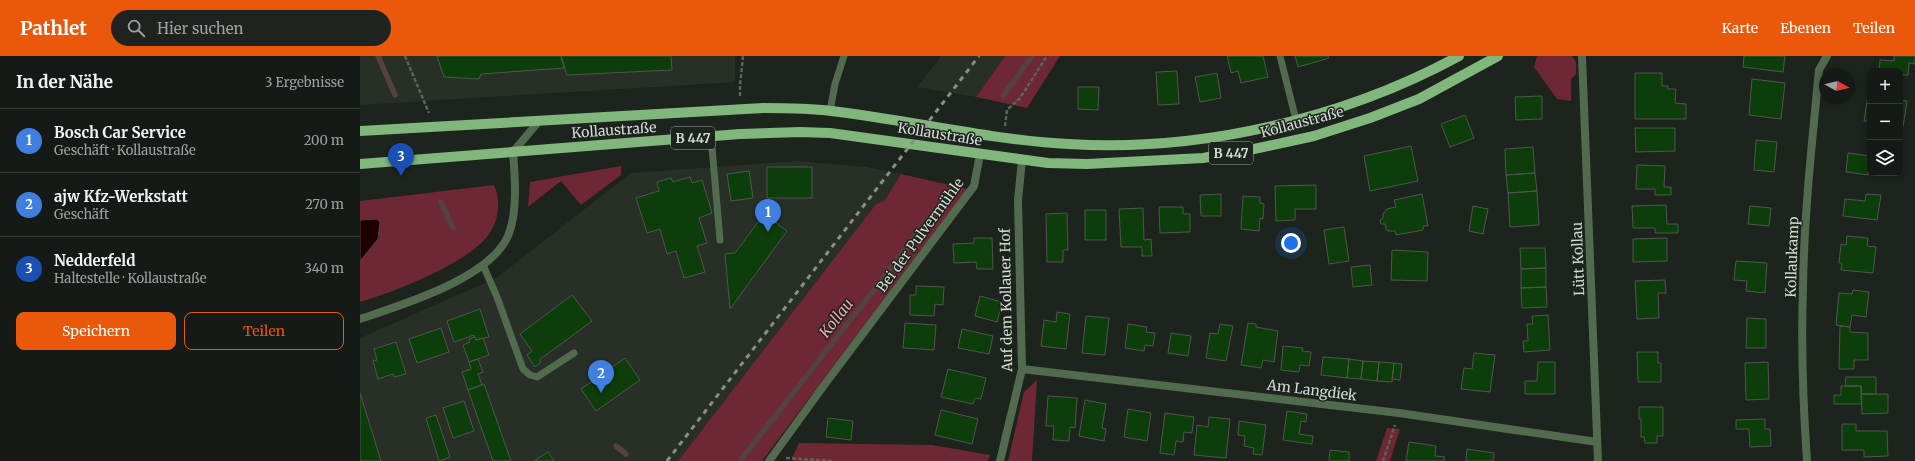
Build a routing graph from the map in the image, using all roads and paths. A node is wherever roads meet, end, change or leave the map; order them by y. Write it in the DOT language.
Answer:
graph roads {
  1 [pos="406,56"];
  2 [pos="743,56"];
  3 [pos="844,56"];
  4 [pos="1047,56"];
  5 [pos="1280,56"];
  6 [pos="1459,56"];
  7 [pos="1498,56"];
  8 [pos="1582,56"];
  9 [pos="1827,56"];
  10 [pos="741,109"];
  11 [pos="830,110"];
  12 [pos="1296,120"];
  13 [pos="539,121"];
  14 [pos="1005,122"];
  15 [pos="434,127"];
  16 [pos="360,131"];
  17 [pos="711,136"];
  18 [pos="513,152"];
  19 [pos="980,154"];
  20 [pos="1022,160"];
  21 [pos="360,164"];
  22 [pos="720,240"];
  23 [pos="483,265"];
  24 [pos="360,319"];
  25 [pos="574,353"];
  26 [pos="1022,369"];
  27 [pos="1399,413"];
  28 [pos="1598,442"];
  29 [pos="772,458"];
  30 [pos="834,461"];
  31 [pos="1000,461"];
  32 [pos="1383,461"];
  33 [pos="1598,461"];
  34 [pos="1807,461"];
  1 -- 15 [label="path"];
  2 -- 10 [label="path"];
  3 -- 11 [label="lane"];
  4 -- 14 [label="path"];
  5 -- 12 [label="lane"];
  6 -- 12 [label="main road, Kollaustraße / B 447"];
  7 -- 20 [label="main road, Kollaustraße / B 447"];
  8 -- 28 [label="street, Lütt Kollau"];
  9 -- 34 [label="street, Kollaukamp"];
  10 -- 11 [label="main road, Kollaustraße / B 447"];
  10 -- 13 [label="main road, Kollaustraße / B 447"];
  11 -- 12 [label="main road, Kollaustraße / B 447"];
  13 -- 15 [label="main road, Kollaustraße / B 447"];
  13 -- 18 [label="street"];
  15 -- 16 [label="main road, Kollaustraße / B 447"];
  17 -- 18 [label="main road, Kollaustraße / B 447"];
  17 -- 19 [label="main road, Kollaustraße / B 447"];
  17 -- 22 [label="lane"];
  18 -- 21 [label="main road, Kollaustraße / B 447"];
  18 -- 23 [label="street"];
  19 -- 20 [label="main road, Kollaustraße / B 447"];
  19 -- 29 [label="street, Bei der Pulvermühle"];
  20 -- 26 [label="street, Auf dem Kollauer Hof"];
  23 -- 24 [label="street"];
  23 -- 25 [label="lane"];
  26 -- 27 [label="street, Am Langdiek"];
  26 -- 31 [label="street, Auf dem Kollauer Hof"];
  27 -- 28 [label="street, Am Langdiek"];
  27 -- 32 [label="path"];
  28 -- 33 [label="street, Lütt Kollau"];
  29 -- 30 [label="path"];
}
